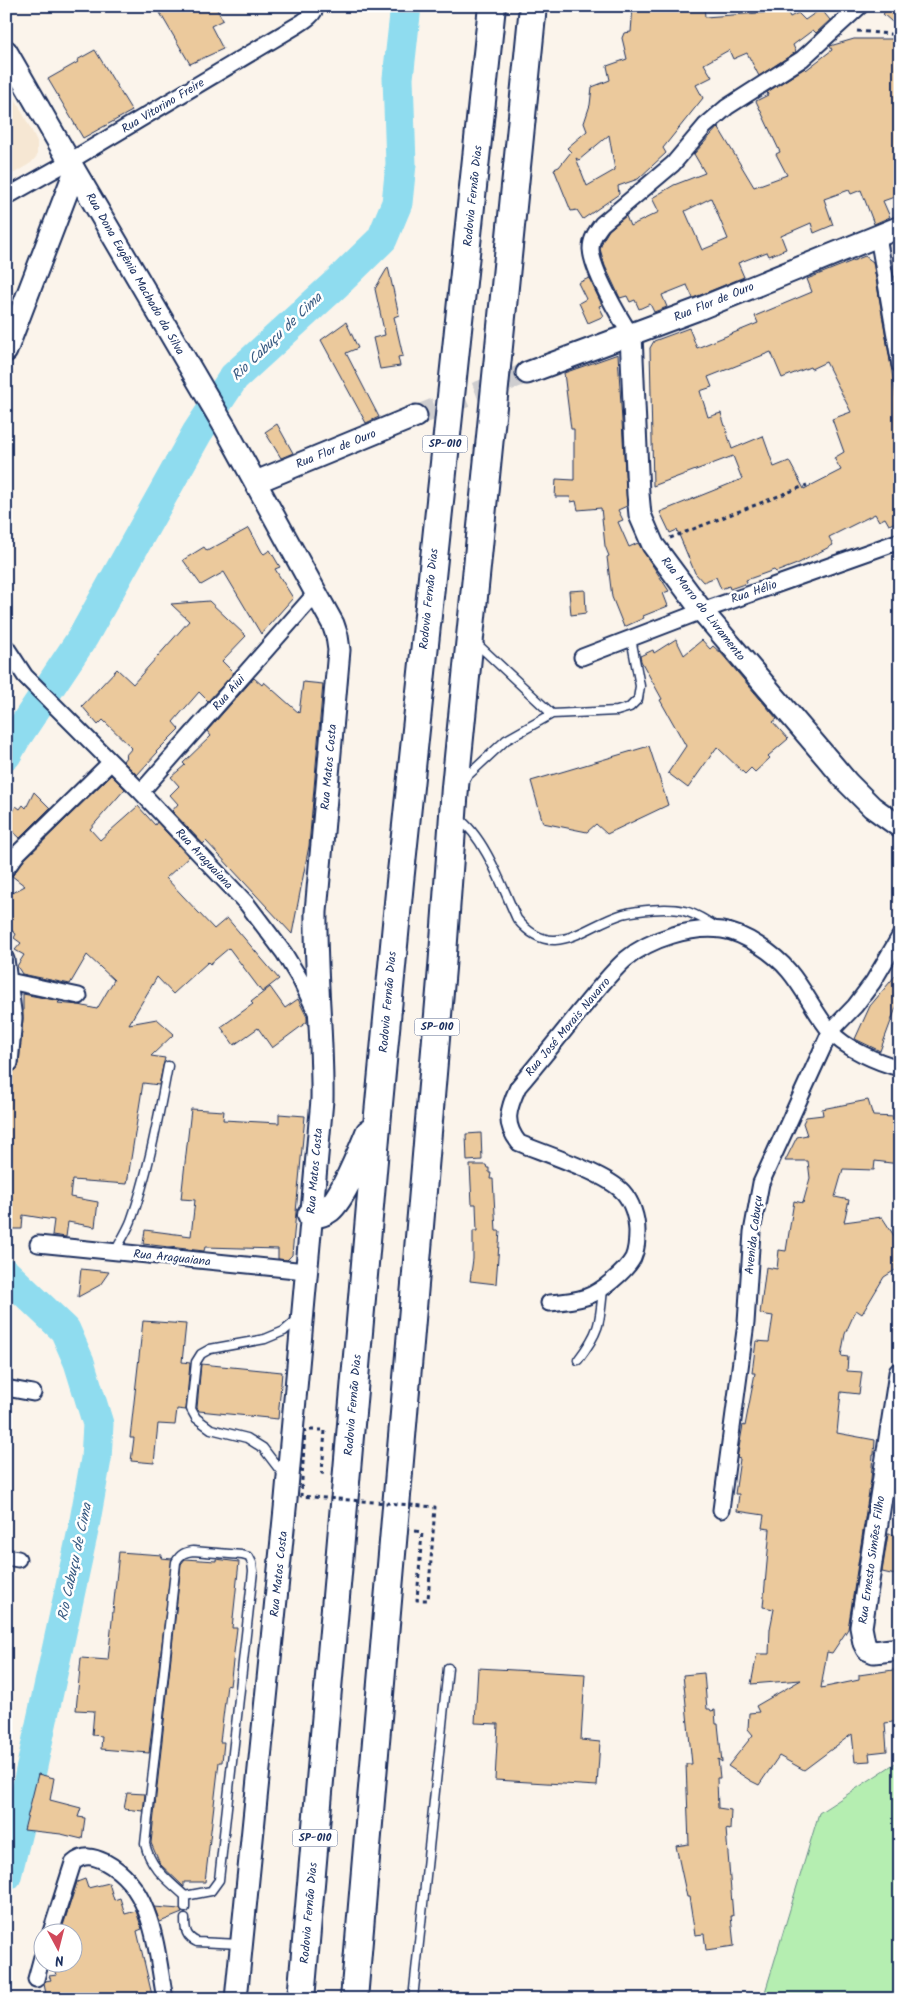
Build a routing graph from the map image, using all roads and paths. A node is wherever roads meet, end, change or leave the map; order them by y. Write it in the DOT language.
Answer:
graph roads {
  1 [pos="492,6"];
  2 [pos="533,6"];
  3 [pos="853,7"];
  4 [pos="316,8"];
  5 [pos="837,29"];
  6 [pos="900,35"];
  7 [pos="6,51"];
  8 [pos="72,166"];
  9 [pos="6,197"];
  10 [pos="900,227"];
  11 [pos="878,236"];
  12 [pos="631,335"];
  13 [pos="6,351"];
  14 [pos="900,365"];
  15 [pos="527,373"];
  16 [pos="196,378"];
  17 [pos="416,416"];
  18 [pos="256,482"];
  19 [pos="807,486"];
  20 [pos="900,542"];
  21 [pos="653,545"];
  22 [pos="316,593"];
  23 [pos="702,611"];
  24 [pos="470,637"];
  25 [pos="631,638"];
  26 [pos="6,647"];
  27 [pos="582,658"];
  28 [pos="552,714"];
  29 [pos="111,762"];
  30 [pos="455,787"];
  31 [pos="141,792"];
  32 [pos="453,814"];
  33 [pos="900,827"];
  34 [pos="6,869"];
  35 [pos="724,930"];
  36 [pos="900,936"];
  37 [pos="6,959"];
  38 [pos="9,981"];
  39 [pos="79,996"];
  40 [pos="321,1023"];
  41 [pos="830,1032"];
  42 [pos="10,1062"];
  43 [pos="168,1066"];
  44 [pos="900,1068"];
  45 [pos="378,1114"];
  46 [pos="311,1215"];
  47 [pos="38,1244"];
  48 [pos="115,1252"];
  49 [pos="306,1271"];
  50 [pos="603,1288"];
  51 [pos="548,1303"];
  52 [pos="302,1315"];
  53 [pos="578,1360"];
  54 [pos="900,1373"];
  55 [pos="6,1388"];
  56 [pos="33,1393"];
  57 [pos="305,1429"];
  58 [pos="288,1482"];
  59 [pos="721,1510"];
  60 [pos="422,1532"];
  61 [pos="900,1649"];
  62 [pos="448,1668"];
  63 [pos="185,1896"];
  64 [pos="185,1908"];
  65 [pos="185,1919"];
  66 [pos="54,1922"];
  67 [pos="242,1944"];
  68 [pos="38,1972"];
  69 [pos="36,1979"];
  70 [pos="165,1999"];
  71 [pos="236,1999"];
  72 [pos="301,1999"];
  73 [pos="354,1999"];
  74 [pos="413,1999"];
  1 -- 45 [label="highway, Rodovia Fernão Dias / SP-010"];
  2 -- 24 [label="highway, SP-010"];
  3 -- 5 [label="street"];
  4 -- 8 [label="street, Rua Vitorino Freire"];
  5 -- 6 [label="path"];
  5 -- 12 [label="street"];
  7 -- 8 [label="street, Rua Dona Eugênia Machado da Silva"];
  8 -- 9 [label="street, Rua Vitorino Freire"];
  8 -- 13 [label="street"];
  8 -- 16 [label="street, Rua Dona Eugênia Machado da Silva"];
  10 -- 11 [label="street, Rua Flor de Ouro"];
  11 -- 12 [label="street, Rua Flor de Ouro"];
  11 -- 14 [label="street"];
  12 -- 15 [label="street, Rua Flor de Ouro"];
  12 -- 21 [label="street, Rua Morro do Livramento"];
  16 -- 18 [label="street, Rua Matos Costa"];
  17 -- 18 [label="street, Rua Flor de Ouro"];
  18 -- 22 [label="street, Rua Matos Costa"];
  19 -- 21 [label="path"];
  20 -- 23 [label="street, Rua Hélio"];
  21 -- 23 [label="street, Rua Morro do Livramento"];
  22 -- 31 [label="street, Rua Aiui"];
  22 -- 40 [label="street, Rua Matos Costa"];
  23 -- 25 [label="street, Rua Hélio"];
  23 -- 33 [label="street, Rua Morro do Livramento"];
  24 -- 28 [label="lane"];
  24 -- 30 [label="highway, SP-010"];
  25 -- 27 [label="street, Rua Hélio"];
  25 -- 28 [label="lane"];
  26 -- 29 [label="street, Rua Araguaiana"];
  28 -- 30 [label="lane"];
  29 -- 31 [label="street, Rua Araguaiana"];
  29 -- 34 [label="street"];
  30 -- 32 [label="highway, SP-010"];
  31 -- 40 [label="street, Rua Araguaiana"];
  32 -- 35 [label="lane"];
  32 -- 73 [label="highway, SP-010"];
  35 -- 41 [label="street, Rua José Morais Navarro"];
  35 -- 50 [label="street, Rua José Morais Navarro"];
  36 -- 41 [label="street, Avenida Cabuçu"];
  37 -- 38 [label="street"];
  38 -- 39 [label="street"];
  38 -- 42 [label="street"];
  40 -- 46 [label="street, Rua Matos Costa"];
  41 -- 44 [label="street, Rua José Morais Navarro"];
  41 -- 59 [label="street, Avenida Cabuçu"];
  43 -- 48 [label="lane"];
  45 -- 46 [label="highway"];
  45 -- 72 [label="highway, Rodovia Fernão Dias / SP-010"];
  46 -- 49 [label="street, Rua Matos Costa"];
  47 -- 48 [label="street, Rua Araguaiana"];
  48 -- 49 [label="street, Rua Araguaiana"];
  49 -- 52 [label="street, Rua Matos Costa"];
  50 -- 51 [label="street, Rua José Morais Navarro"];
  50 -- 53 [label="lane"];
  52 -- 58 [label="street, Rua Matos Costa"];
  52 -- 58 [label="lane"];
  54 -- 61 [label="street, Rua Ernesto Simões Filho"];
  55 -- 56 [label="street"];
  57 -- 60 [label="path, bridge"];
  58 -- 67 [label="street, Rua Matos Costa"];
  62 -- 74 [label="lane"];
  63 -- 63 [label="lane"];
  63 -- 64 [label="lane"];
  65 -- 67 [label="lane"];
  66 -- 70 [label="street"];
  67 -- 71 [label="street, Rua Matos Costa"];
  68 -- 69 [label="street"];
}
